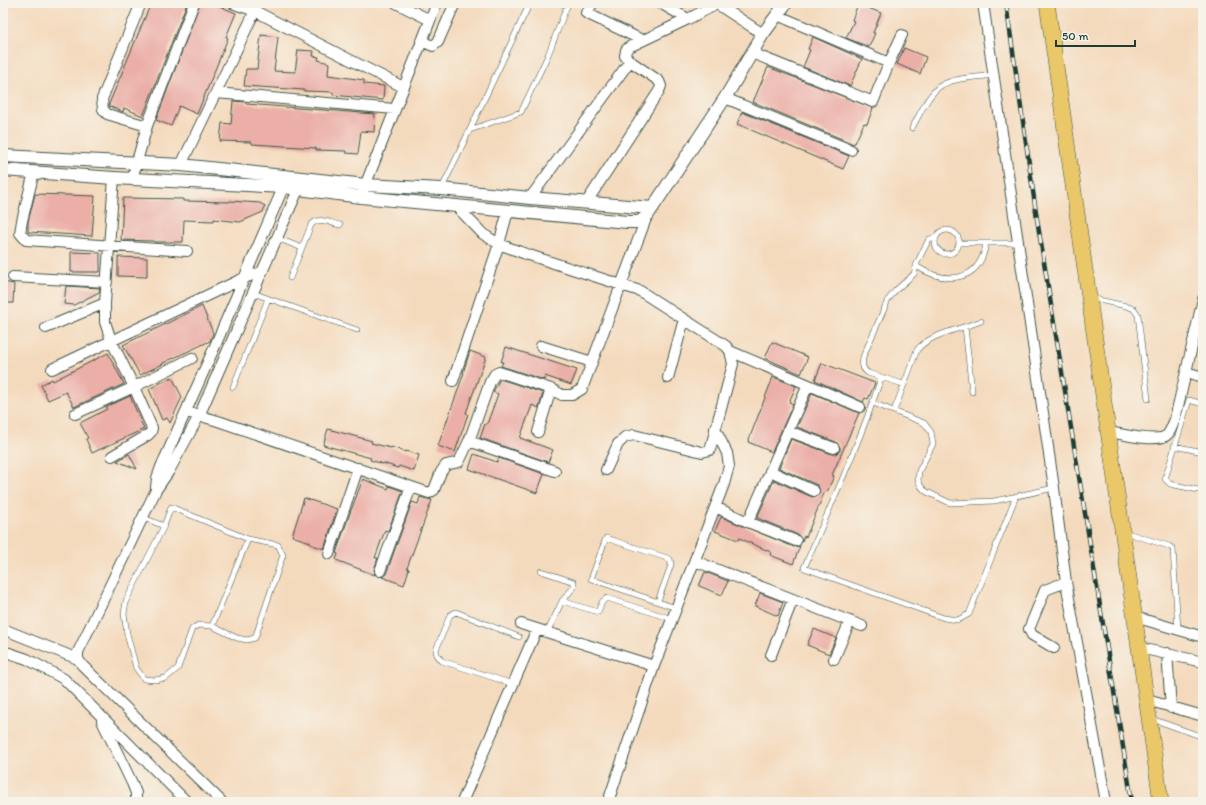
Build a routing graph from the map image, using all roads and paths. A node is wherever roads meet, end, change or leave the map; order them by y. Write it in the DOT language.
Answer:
graph roads {
  1 [pos="141,3"];
  2 [pos="194,3"];
  3 [pos="232,3"];
  4 [pos="396,3"];
  5 [pos="437,3"];
  6 [pos="455,3"];
  7 [pos="530,3"];
  8 [pos="560,3"];
  9 [pos="593,3"];
  10 [pos="660,3"];
  11 [pos="717,3"];
  12 [pos="786,3"];
  13 [pos="983,3"];
  14 [pos="1047,3"];
  15 [pos="255,11"];
  16 [pos="778,15"];
  17 [pos="430,20"];
  18 [pos="688,20"];
  19 [pos="763,34"];
  20 [pos="902,35"];
  21 [pos="642,40"];
  22 [pos="421,41"];
  23 [pos="752,53"];
  24 [pos="630,61"];
  25 [pos="889,63"];
  26 [pos="993,75"];
  27 [pos="403,87"];
  28 [pos="216,92"];
  29 [pos="725,98"];
  30 [pos="394,109"];
  31 [pos="147,126"];
  32 [pos="912,128"];
  33 [pos="470,130"];
  34 [pos="851,150"];
  35 [pos="3,156"];
  36 [pos="138,163"];
  37 [pos="181,165"];
  38 [pos="3,170"];
  39 [pos="34,172"];
  40 [pos="114,178"];
  41 [pos="132,179"];
  42 [pos="285,182"];
  43 [pos="300,184"];
  44 [pos="366,185"];
  45 [pos="441,189"];
  46 [pos="361,197"];
  47 [pos="530,198"];
  48 [pos="586,203"];
  49 [pos="456,206"];
  50 [pos="508,210"];
  51 [pos="650,212"];
  52 [pos="340,225"];
  53 [pos="277,238"];
  54 [pos="936,238"];
  55 [pos="959,243"];
  56 [pos="986,243"];
  57 [pos="1018,243"];
  58 [pos="499,244"];
  59 [pos="109,246"];
  60 [pos="302,248"];
  61 [pos="187,251"];
  62 [pos="916,266"];
  63 [pos="262,272"];
  64 [pos="13,277"];
  65 [pos="244,278"];
  66 [pos="290,278"];
  67 [pos="107,282"];
  68 [pos="620,284"];
  69 [pos="253,293"];
  70 [pos="268,298"];
  71 [pos="1089,298"];
  72 [pos="1203,299"];
  73 [pos="105,302"];
  74 [pos="684,319"];
  75 [pos="981,321"];
  76 [pos="965,327"];
  77 [pos="46,328"];
  78 [pos="357,330"];
  79 [pos="111,340"];
  80 [pos="540,346"];
  81 [pos="730,351"];
  82 [pos="192,358"];
  83 [pos="592,362"];
  84 [pos="52,369"];
  85 [pos="1186,372"];
  86 [pos="1203,377"];
  87 [pos="668,378"];
  88 [pos="881,378"];
  89 [pos="453,381"];
  90 [pos="904,384"];
  91 [pos="808,385"];
  92 [pos="134,387"];
  93 [pos="233,388"];
  94 [pos="551,389"];
  95 [pos="972,392"];
  96 [pos="1148,399"];
  97 [pos="873,403"];
  98 [pos="1203,404"];
  99 [pos="860,407"];
  100 [pos="894,411"];
  101 [pos="187,412"];
  102 [pos="75,414"];
  103 [pos="199,416"];
  104 [pos="714,429"];
  105 [pos="788,431"];
  106 [pos="538,432"];
  107 [pos="1109,432"];
  108 [pos="1172,436"];
  109 [pos="469,441"];
  110 [pos="1174,446"];
  111 [pos="834,448"];
  112 [pos="1203,452"];
  113 [pos="112,456"];
  114 [pos="358,468"];
  115 [pos="606,470"];
  116 [pos="556,471"];
  117 [pos="770,471"];
  118 [pos="411,487"];
  119 [pos="1054,488"];
  120 [pos="156,490"];
  121 [pos="814,491"];
  122 [pos="1203,491"];
  123 [pos="1016,496"];
  124 [pos="715,507"];
  125 [pos="144,518"];
  126 [pos="748,522"];
  127 [pos="164,526"];
  128 [pos="1123,532"];
  129 [pos="248,539"];
  130 [pos="796,541"];
  131 [pos="329,554"];
  132 [pos="695,561"];
  133 [pos="380,571"];
  134 [pos="541,571"];
  135 [pos="1066,582"];
  136 [pos="793,599"];
  137 [pos="562,601"];
  138 [pos="658,601"];
  139 [pos="676,608"];
  140 [pos="1135,617"];
  141 [pos="672,619"];
  142 [pos="850,621"];
  143 [pos="520,624"];
  144 [pos="212,626"];
  145 [pos="862,626"];
  146 [pos="3,628"];
  147 [pos="537,629"];
  148 [pos="1178,630"];
  149 [pos="547,633"];
  150 [pos="519,637"];
  151 [pos="1203,637"];
  152 [pos="1054,648"];
  153 [pos="1140,648"];
  154 [pos="3,651"];
  155 [pos="1167,653"];
  156 [pos="771,655"];
  157 [pos="834,658"];
  158 [pos="78,659"];
  159 [pos="1203,662"];
  160 [pos="654,666"];
  161 [pos="513,684"];
  162 [pos="1147,700"];
  163 [pos="1171,708"];
  164 [pos="99,715"];
  165 [pos="1203,716"];
  166 [pos="1149,718"];
  167 [pos="1203,737"];
  168 [pos="136,802"];
  169 [pos="186,802"];
  170 [pos="222,802"];
  171 [pos="462,802"];
  172 [pos="608,802"];
  173 [pos="1106,802"];
  174 [pos="1161,802"];
  1 -- 31 [label="street"];
  2 -- 31 [label="street"];
  3 -- 15 [label="street"];
  4 -- 17 [label="street"];
  5 -- 17 [label="street"];
  6 -- 22 [label="street"];
  7 -- 33 [label="lane"];
  8 -- 33 [label="lane"];
  9 -- 21 [label="street"];
  10 -- 18 [label="street"];
  11 -- 18 [label="street"];
  11 -- 19 [label="street"];
  12 -- 16 [label="street"];
  13 -- 26 [label="street"];
  14 -- 71 [label="main road"];
  15 -- 27 [label="street"];
  15 -- 28 [label="street"];
  16 -- 19 [label="street"];
  16 -- 25 [label="street"];
  17 -- 22 [label="street"];
  18 -- 21 [label="street"];
  19 -- 23 [label="street"];
  20 -- 25 [label="street"];
  21 -- 24 [label="street"];
  22 -- 27 [label="street"];
  23 -- 25 [label="street"];
  23 -- 29 [label="street"];
  24 -- 47 [label="street"];
  24 -- 48 [label="street"];
  26 -- 32 [label="lane"];
  26 -- 57 [label="street"];
  27 -- 30 [label="street"];
  28 -- 30 [label="street"];
  28 -- 37 [label="street"];
  29 -- 34 [label="street"];
  29 -- 51 [label="street"];
  30 -- 44 [label="street"];
  31 -- 36 [label="street"];
  33 -- 45 [label="lane"];
  35 -- 36 [label="street"];
  36 -- 37 [label="street"];
  36 -- 41 [label="street"];
  37 -- 42 [label="street"];
  38 -- 39 [label="street"];
  39 -- 40 [label="street"];
  39 -- 59 [label="street"];
  40 -- 41 [label="street"];
  40 -- 59 [label="street"];
  41 -- 42 [label="street"];
  42 -- 43 [label="street"];
  42 -- 65 [label="street"];
  43 -- 44 [label="street"];
  43 -- 46 [label="street"];
  43 -- 53 [label="street"];
  44 -- 45 [label="street"];
  44 -- 46 [label="street"];
  45 -- 47 [label="street"];
  46 -- 49 [label="street"];
  47 -- 48 [label="street"];
  48 -- 51 [label="street"];
  49 -- 50 [label="street"];
  49 -- 58 [label="street"];
  50 -- 51 [label="street"];
  50 -- 58 [label="street"];
  51 -- 68 [label="street"];
  52 -- 60 [label="lane"];
  53 -- 60 [label="lane"];
  53 -- 63 [label="street"];
  54 -- 55 [label="lane"];
  54 -- 55 [label="lane"];
  54 -- 62 [label="lane"];
  55 -- 56 [label="lane"];
  56 -- 57 [label="lane"];
  56 -- 62 [label="lane"];
  57 -- 119 [label="street"];
  58 -- 68 [label="street"];
  58 -- 89 [label="street"];
  59 -- 61 [label="street"];
  59 -- 67 [label="street"];
  60 -- 66 [label="lane"];
  62 -- 88 [label="lane"];
  63 -- 65 [label="street"];
  63 -- 69 [label="street"];
  64 -- 67 [label="street"];
  65 -- 79 [label="street"];
  65 -- 101 [label="street"];
  67 -- 73 [label="street"];
  68 -- 74 [label="street"];
  68 -- 83 [label="street"];
  69 -- 70 [label="lane"];
  69 -- 103 [label="street"];
  70 -- 78 [label="lane"];
  70 -- 93 [label="lane"];
  71 -- 96 [label="lane"];
  71 -- 107 [label="main road"];
  72 -- 85 [label="street"];
  73 -- 77 [label="street"];
  73 -- 79 [label="street"];
  74 -- 81 [label="street"];
  74 -- 87 [label="street"];
  75 -- 76 [label="lane"];
  76 -- 90 [label="lane"];
  76 -- 95 [label="lane"];
  79 -- 84 [label="street"];
  79 -- 92 [label="street"];
  80 -- 83 [label="street"];
  81 -- 91 [label="street"];
  81 -- 104 [label="street"];
  82 -- 92 [label="street"];
  83 -- 94 [label="street"];
  85 -- 86 [label="street"];
  85 -- 108 [label="street"];
  88 -- 90 [label="lane"];
  88 -- 97 [label="lane"];
  90 -- 100 [label="lane"];
  91 -- 99 [label="street"];
  91 -- 105 [label="street"];
  92 -- 102 [label="street"];
  92 -- 113 [label="street"];
  94 -- 106 [label="street"];
  94 -- 109 [label="street"];
  97 -- 100 [label="lane"];
  97 -- 123 [label="lane"];
  98 -- 108 [label="lane"];
  100 -- 123 [label="lane"];
  101 -- 103 [label="street"];
  101 -- 120 [label="street"];
  103 -- 114 [label="street"];
  103 -- 120 [label="street"];
  104 -- 115 [label="street"];
  104 -- 124 [label="street"];
  105 -- 111 [label="street"];
  105 -- 117 [label="street"];
  107 -- 108 [label="street"];
  107 -- 128 [label="main road"];
  108 -- 110 [label="lane"];
  109 -- 116 [label="street"];
  109 -- 118 [label="street"];
  110 -- 112 [label="lane"];
  110 -- 122 [label="lane"];
  114 -- 118 [label="street"];
  114 -- 131 [label="street"];
  117 -- 121 [label="street"];
  117 -- 126 [label="street"];
  118 -- 133 [label="street"];
  119 -- 123 [label="lane"];
  119 -- 135 [label="street"];
  120 -- 125 [label="street"];
  124 -- 126 [label="street"];
  124 -- 132 [label="street"];
  125 -- 127 [label="lane"];
  125 -- 158 [label="street"];
  126 -- 130 [label="street"];
  127 -- 129 [label="lane"];
  127 -- 144 [label="lane"];
  128 -- 140 [label="main road"];
  128 -- 148 [label="lane"];
  129 -- 144 [label="lane"];
  129 -- 144 [label="lane"];
  132 -- 136 [label="street"];
  132 -- 139 [label="street"];
  134 -- 137 [label="lane"];
  135 -- 152 [label="street"];
  135 -- 173 [label="street"];
  136 -- 142 [label="street"];
  136 -- 156 [label="street"];
  137 -- 141 [label="lane"];
  137 -- 149 [label="lane"];
  138 -- 138 [label="lane"];
  138 -- 139 [label="lane"];
  139 -- 141 [label="street"];
  140 -- 148 [label="street"];
  140 -- 153 [label="main road"];
  141 -- 160 [label="street"];
  142 -- 145 [label="street"];
  142 -- 157 [label="street"];
  143 -- 147 [label="street"];
  146 -- 158 [label="street"];
  147 -- 149 [label="street"];
  147 -- 161 [label="street"];
  148 -- 151 [label="street"];
  149 -- 160 [label="street"];
  150 -- 161 [label="lane"];
  153 -- 155 [label="street"];
  153 -- 162 [label="main road"];
  154 -- 164 [label="street"];
  155 -- 159 [label="street"];
  155 -- 163 [label="street"];
  158 -- 170 [label="street"];
  160 -- 172 [label="street"];
  161 -- 171 [label="street"];
  162 -- 163 [label="street"];
  162 -- 166 [label="main road"];
  163 -- 165 [label="street"];
  164 -- 168 [label="street"];
  164 -- 169 [label="street"];
  166 -- 167 [label="lane"];
  166 -- 174 [label="main road"];
}
